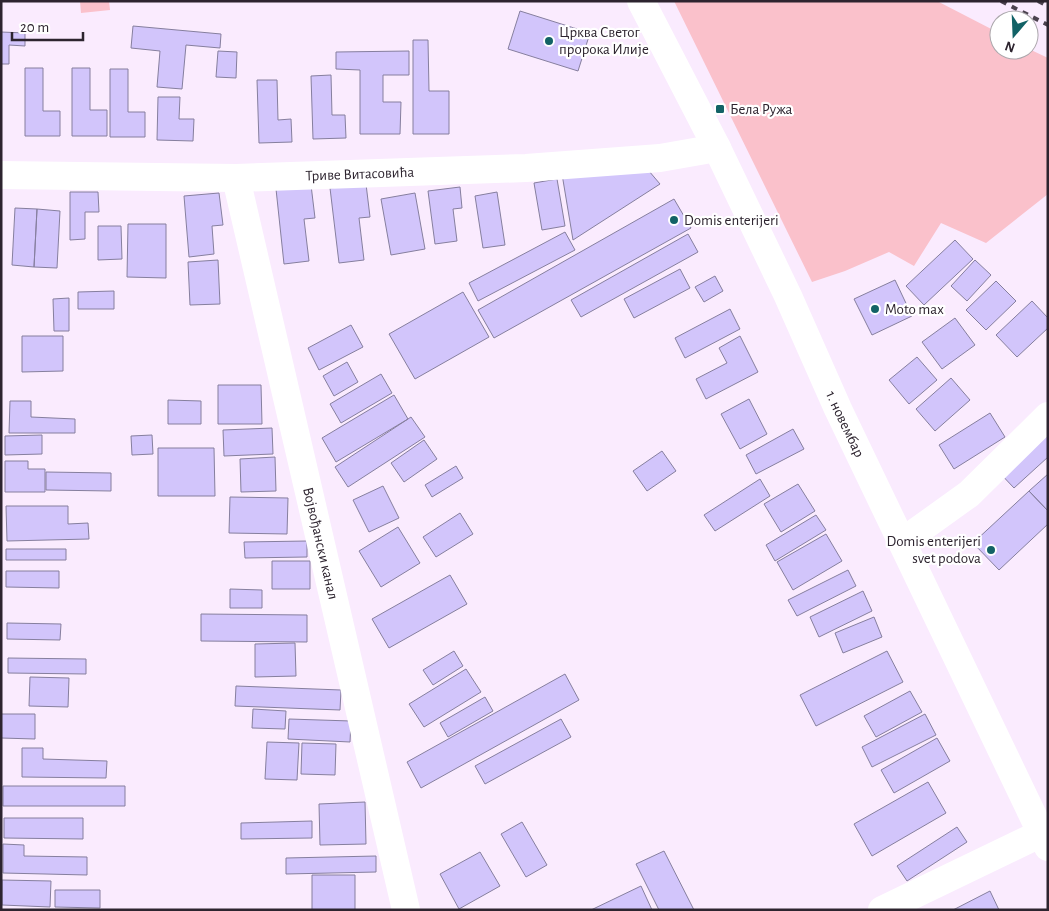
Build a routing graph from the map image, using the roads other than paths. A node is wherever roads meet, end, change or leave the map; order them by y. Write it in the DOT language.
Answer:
graph roads {
  1 [pos="641,1"];
  2 [pos="717,148"];
  3 [pos="1,175"];
  4 [pos="236,178"];
  5 [pos="1048,416"];
  6 [pos="902,542"];
  7 [pos="1045,840"];
  8 [pos="406,910"];
  9 [pos="882,910"];
  1 -- 2 [label="street, 1. новембар"];
  2 -- 4 [label="street, Триве Витасовића"];
  2 -- 6 [label="street, 1. новембар"];
  3 -- 4 [label="street, Триве Витасовића"];
  4 -- 8 [label="street, Војвођански канал"];
  5 -- 6 [label="street"];
  6 -- 7 [label="street, 1. новембар"];
  7 -- 9 [label="street"];
}
